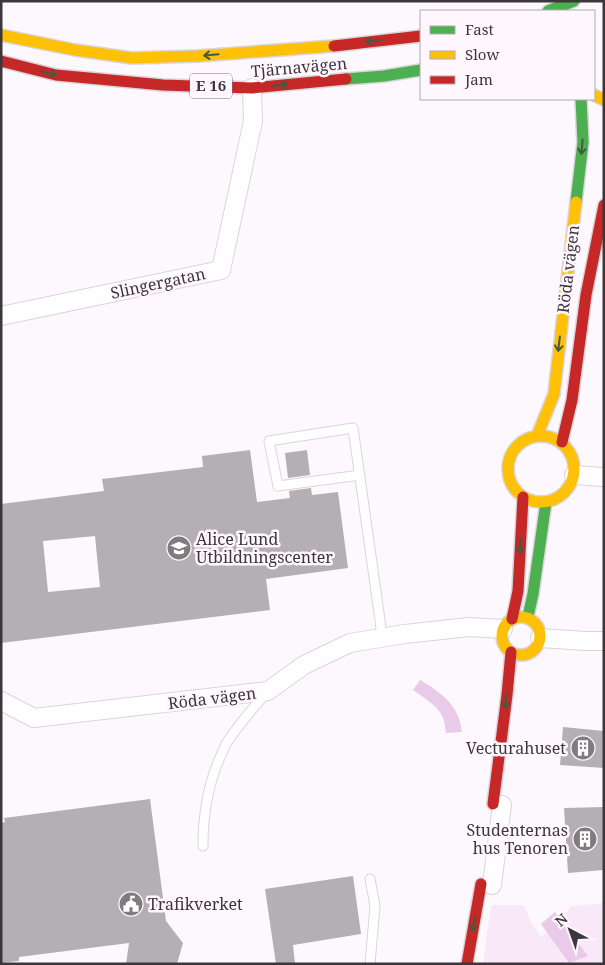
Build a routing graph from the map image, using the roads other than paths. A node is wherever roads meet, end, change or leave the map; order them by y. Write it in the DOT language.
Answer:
graph roads {
  1 [pos="575,1"];
  2 [pos="551,10"];
  3 [pos="1,36"];
  4 [pos="420,36"];
  5 [pos="1,61"];
  6 [pos="420,70"];
  7 [pos="252,88"];
  8 [pos="581,100"];
  9 [pos="604,206"];
  10 [pos="599,274"];
  11 [pos="586,295"];
  12 [pos="1,316"];
  13 [pos="537,436"];
  14 [pos="562,442"];
  15 [pos="360,475"];
  16 [pos="574,475"];
  17 [pos="604,477"];
  18 [pos="523,497"];
  19 [pos="546,502"];
  20 [pos="528,618"];
  21 [pos="507,624"];
  22 [pos="382,638"];
  23 [pos="540,638"];
  24 [pos="604,641"];
  25 [pos="516,654"];
  26 [pos="268,691"];
  27 [pos="1,701"];
  28 [pos="497,805"];
  29 [pos="203,846"];
  30 [pos="370,879"];
  31 [pos="488,888"];
  32 [pos="370,964"];
  33 [pos="467,964"];
  1 -- 2 [label="main road"];
  4 -- 3 [label="main road, Tjärnavägen / E 16, one-way"];
  5 -- 7 [label="main road, Tjärnavägen / E 16, one-way"];
  7 -- 6 [label="main road, Tjärnavägen / E 16, one-way"];
  7 -- 12 [label="street, Slingergatan"];
  8 -- 13 [label="main road, Röda vägen, one-way"];
  9 -- 11 [label="main road, Röda vägen"];
  10 -- 11 [label="lane"];
  11 -- 14 [label="main road, Röda vägen"];
  13 -- 14 [label="main road"];
  13 -- 18 [label="main road"];
  14 -- 16 [label="main road"];
  15 -- 15 [label="lane"];
  15 -- 22 [label="lane"];
  16 -- 17 [label="street"];
  16 -- 19 [label="main road"];
  18 -- 19 [label="main road"];
  18 -- 21 [label="main road, one-way"];
  19 -- 20 [label="main road"];
  20 -- 21 [label="main road"];
  20 -- 23 [label="main road"];
  21 -- 22 [label="street, Röda vägen"];
  21 -- 25 [label="main road"];
  22 -- 26 [label="street, Röda vägen"];
  23 -- 24 [label="street"];
  23 -- 25 [label="main road"];
  25 -- 28 [label="main road"];
  26 -- 27 [label="street, Röda vägen"];
  26 -- 29 [label="lane"];
  28 -- 31 [label="street"];
  30 -- 32 [label="lane"];
  31 -- 33 [label="main road, one-way"];
}
